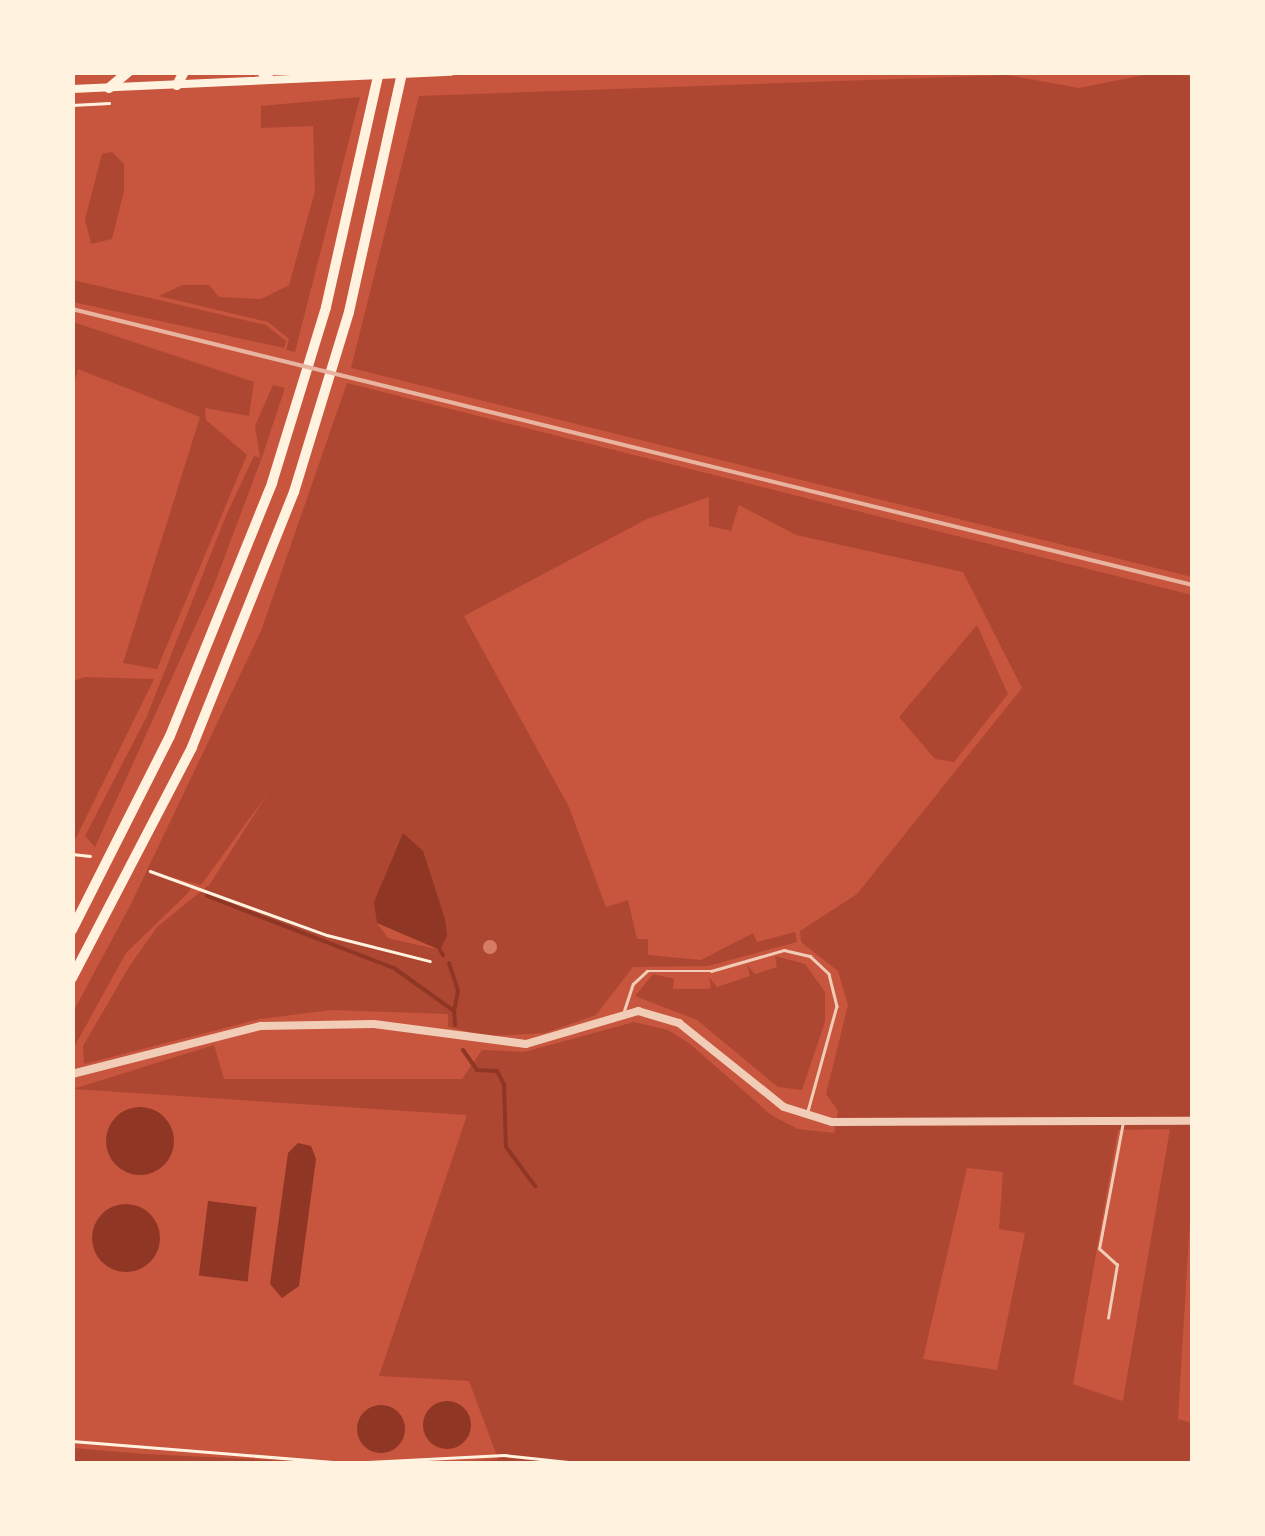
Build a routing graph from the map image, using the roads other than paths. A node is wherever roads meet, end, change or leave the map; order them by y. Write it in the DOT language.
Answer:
graph roads {
  1 [pos="128,72"];
  2 [pos="173,72"];
  3 [pos="184,72"];
  4 [pos="379,72"];
  5 [pos="402,72"];
  6 [pos="450,72"];
  7 [pos="265,76"];
  8 [pos="177,85"];
  9 [pos="109,88"];
  10 [pos="72,89"];
  11 [pos="72,930"];
  12 [pos="72,978"];
  13 [pos="624,1011"];
  14 [pos="72,1074"];
  15 [pos="806,1117"];
  16 [pos="1123,1121"];
  17 [pos="1192,1121"];
  18 [pos="1108,1318"];
  1 -- 9 [label="highway"];
  2 -- 8 [label="highway"];
  3 -- 8 [label="highway"];
  4 -- 11 [label="highway"];
  5 -- 12 [label="highway"];
  6 -- 7 [label="main road"];
  7 -- 8 [label="main road"];
  8 -- 9 [label="main road"];
  9 -- 10 [label="main road"];
  13 -- 14 [label="street"];
  13 -- 15 [label="street"];
  13 -- 15 [label="lane"];
  15 -- 16 [label="street"];
  16 -- 17 [label="street"];
  16 -- 18 [label="lane"];
}
